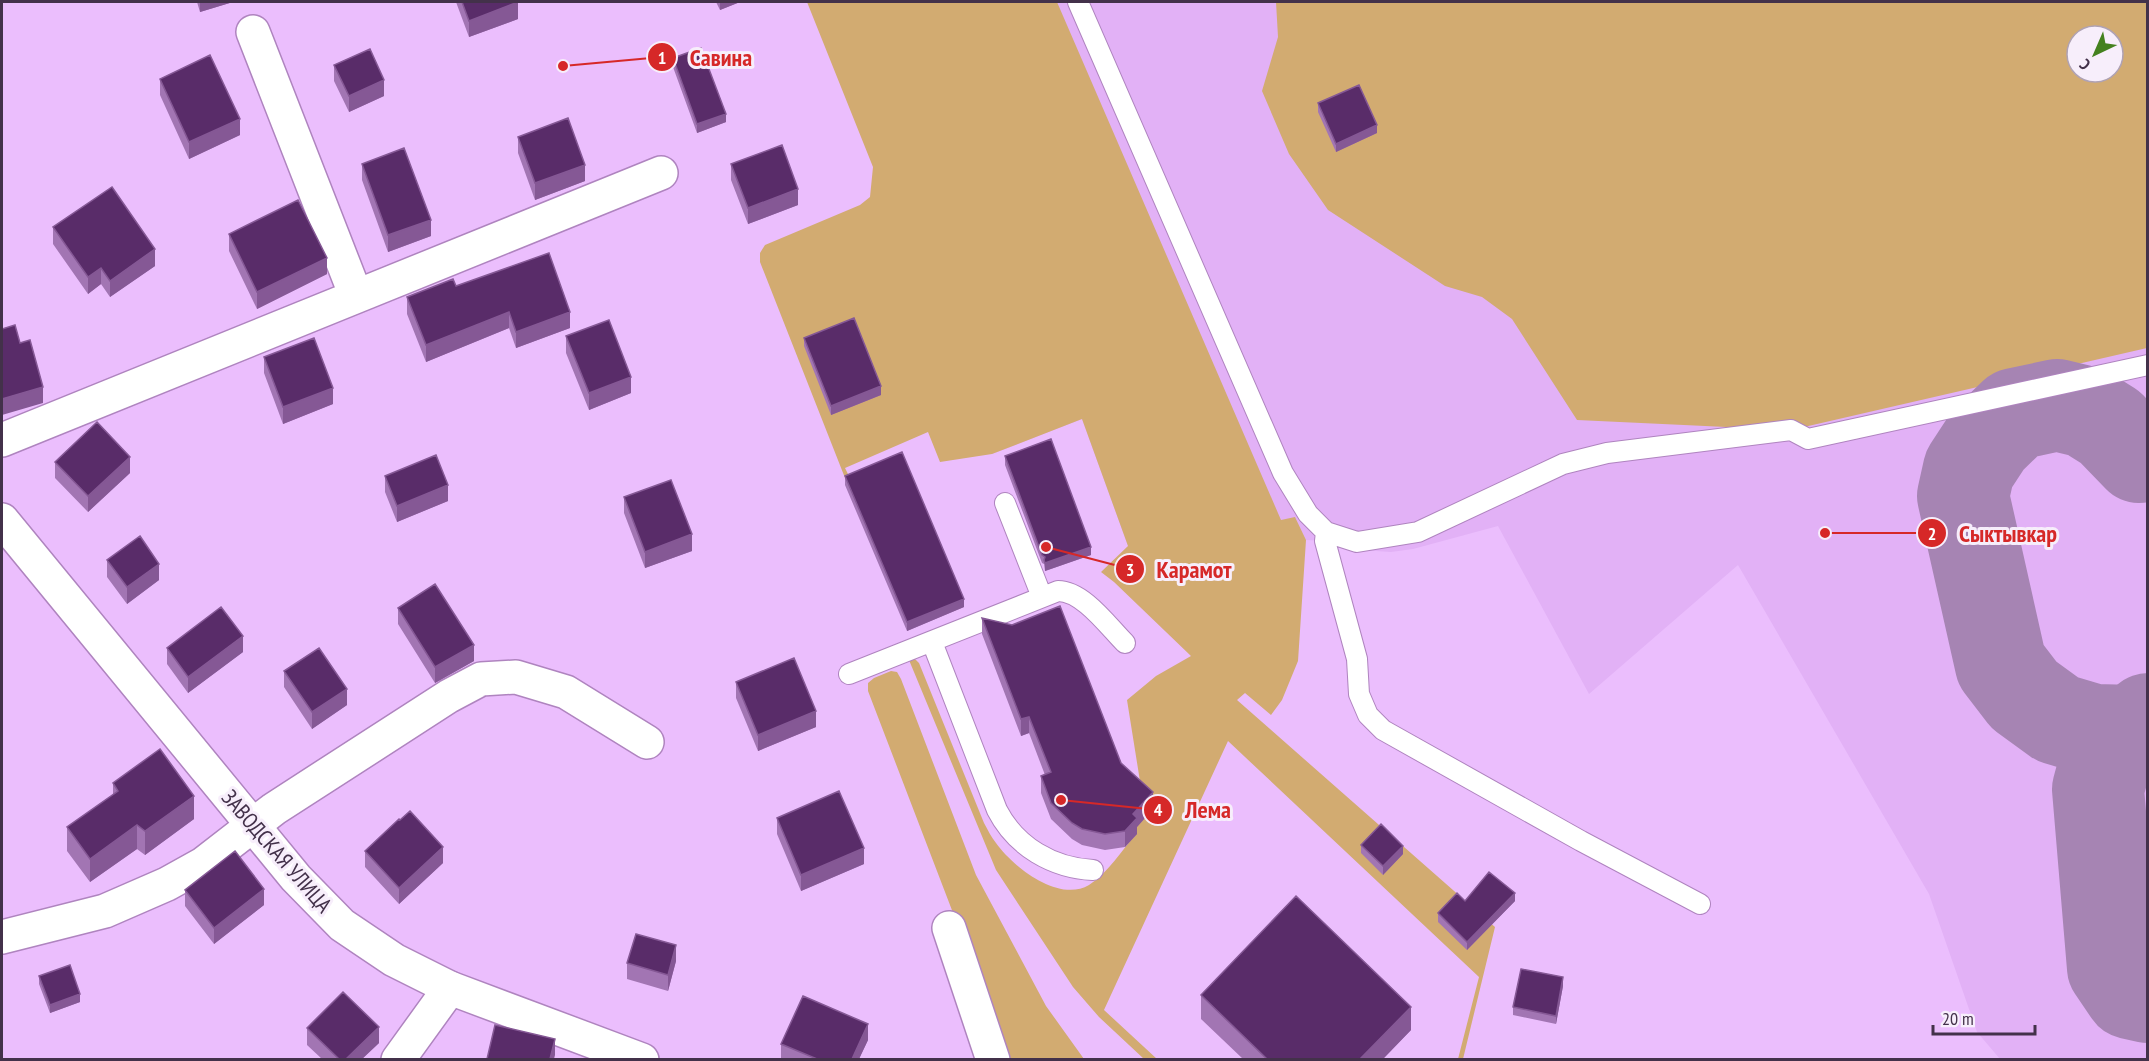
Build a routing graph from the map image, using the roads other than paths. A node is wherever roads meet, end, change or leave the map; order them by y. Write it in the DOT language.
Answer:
graph roads {
  1 [pos="1078,2"];
  2 [pos="253,32"];
  3 [pos="661,173"];
  4 [pos="356,296"];
  5 [pos="2148,364"];
  6 [pos="2,440"];
  7 [pos="1005,503"];
  8 [pos="2,520"];
  9 [pos="1326,532"];
  10 [pos="1042,597"];
  11 [pos="932,642"];
  12 [pos="1125,643"];
  13 [pos="849,674"];
  14 [pos="647,742"];
  15 [pos="254,826"];
  16 [pos="1093,870"];
  17 [pos="1700,904"];
  18 [pos="949,928"];
  19 [pos="2,937"];
  20 [pos="450,988"];
  21 [pos="398,1059"];
  22 [pos="642,1059"];
  23 [pos="993,1059"];
  1 -- 9 [label="lane"];
  2 -- 4 [label="street"];
  3 -- 4 [label="street"];
  4 -- 6 [label="street"];
  5 -- 9 [label="lane"];
  7 -- 10 [label="lane"];
  8 -- 15 [label="street, ЗАВОДСКАЯ УЛИЦА"];
  9 -- 17 [label="lane"];
  10 -- 11 [label="lane"];
  10 -- 12 [label="lane"];
  11 -- 13 [label="lane"];
  11 -- 16 [label="lane"];
  14 -- 15 [label="street"];
  15 -- 19 [label="street"];
  15 -- 20 [label="street, ЗАВОДСКАЯ УЛИЦА"];
  18 -- 23 [label="street"];
  20 -- 21 [label="street"];
  20 -- 22 [label="street, ЗАВОДСКАЯ УЛИЦА"];
}
